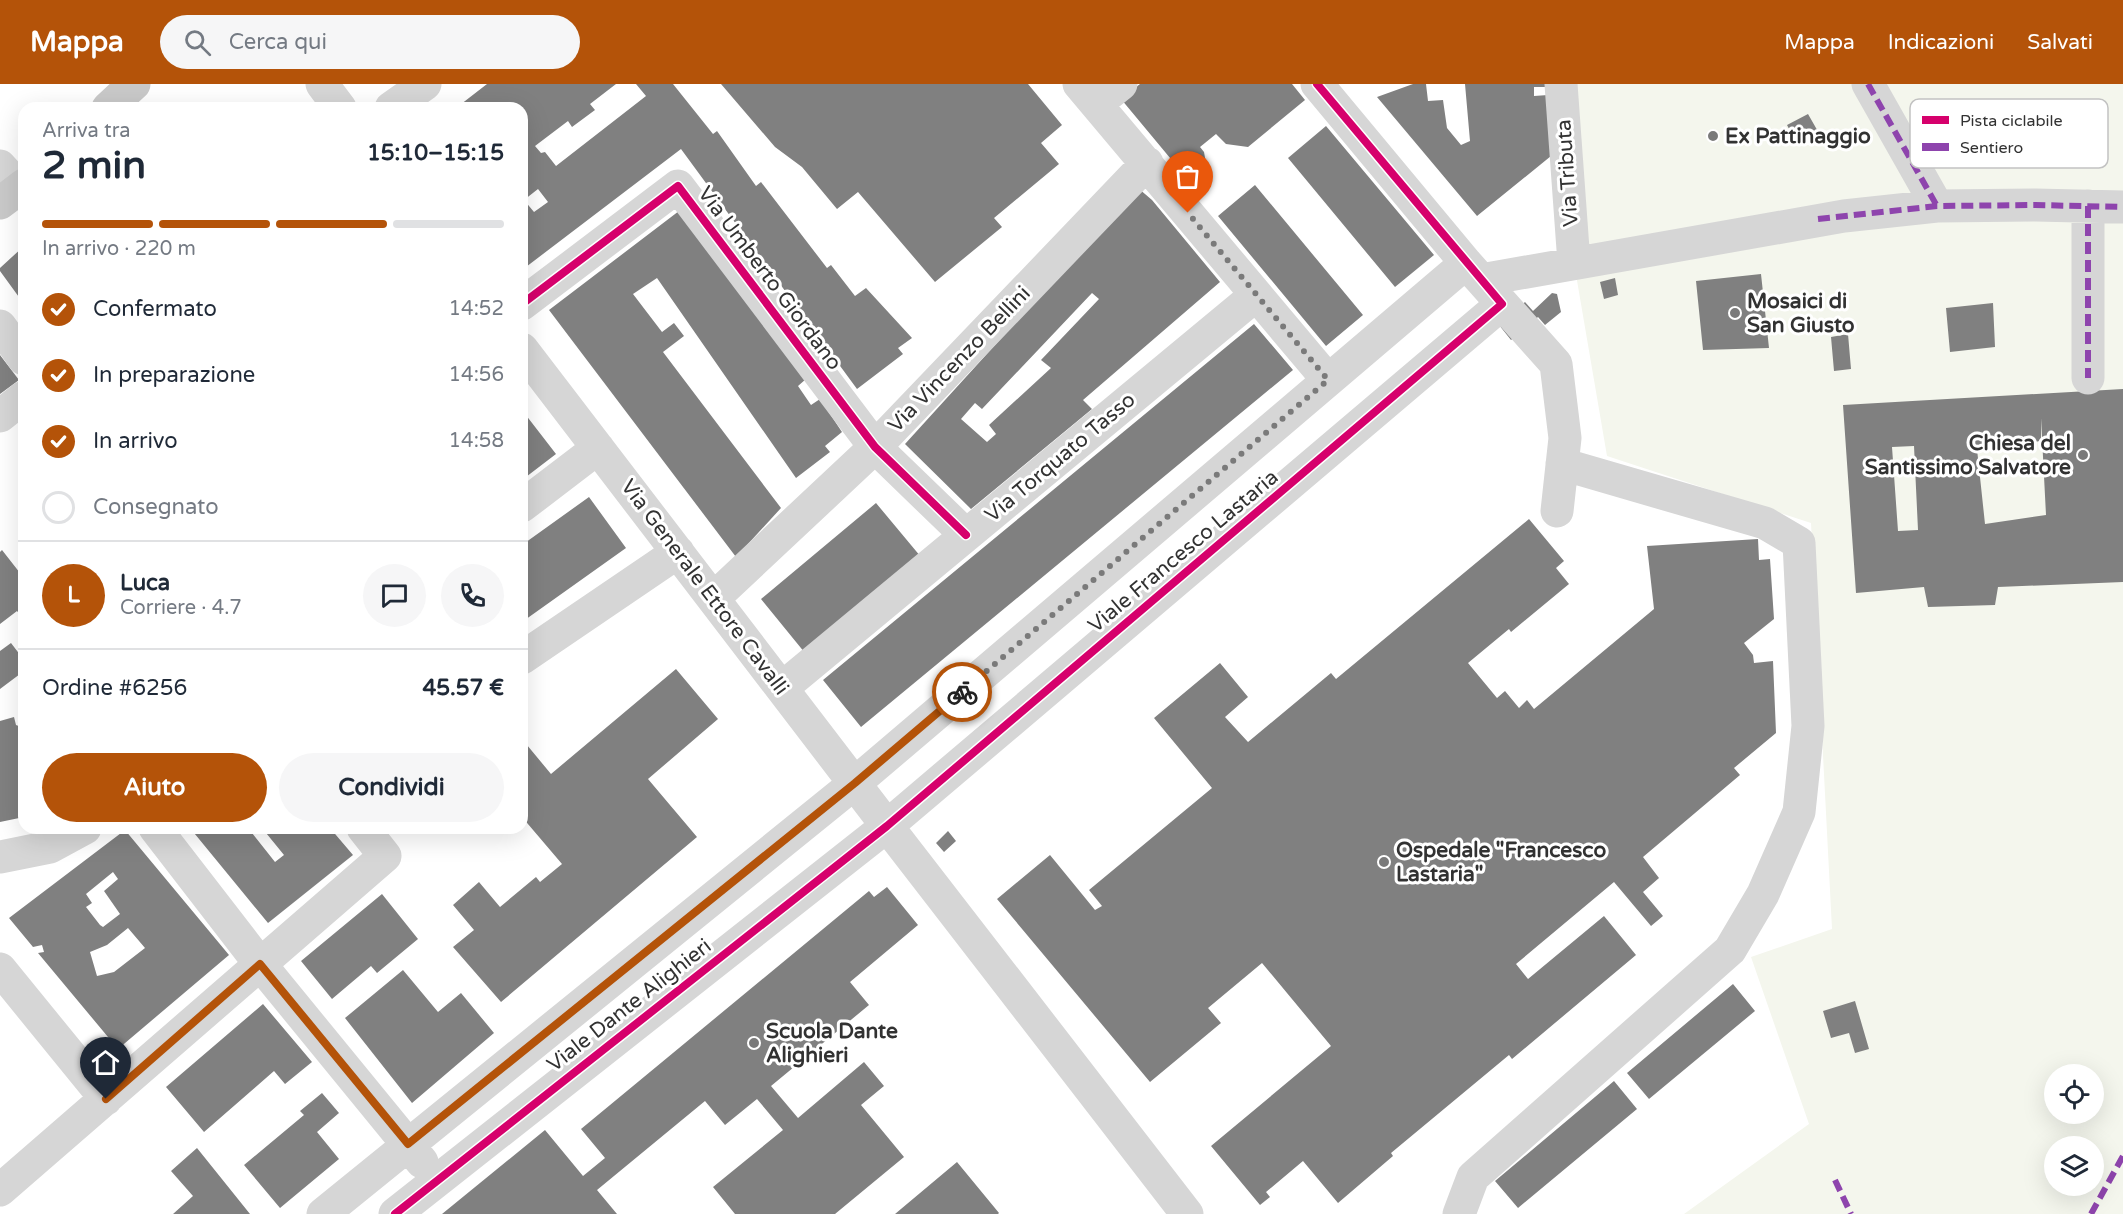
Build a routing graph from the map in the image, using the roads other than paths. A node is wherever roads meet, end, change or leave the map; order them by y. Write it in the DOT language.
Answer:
graph roads {
  1 [pos="134,84"];
  2 [pos="322,84"];
  3 [pos="425,84"];
  4 [pos="1317,84"];
  5 [pos="1561,84"];
  6 [pos="1868,84"];
  7 [pos="1099,91"];
  8 [pos="114,102"];
  9 [pos="336,102"];
  10 [pos="400,102"];
  11 [pos="1910,158"];
  12 [pos="1147,163"];
  13 [pos="1916,168"];
  14 [pos="1937,206"];
  15 [pos="2088,206"];
  16 [pos="2123,207"];
  17 [pos="1574,263"];
  18 [pos="1483,282"];
  19 [pos="1256,295"];
  20 [pos="528,299"];
  21 [pos="0,326"];
  22 [pos="18,351"];
  23 [pos="528,358"];
  24 [pos="2088,378"];
  25 [pos="1328,380"];
  26 [pos="18,402"];
  27 [pos="0,416"];
  28 [pos="875,447"];
  29 [pos="598,448"];
  30 [pos="1562,464"];
  31 [pos="528,501"];
  32 [pos="1557,511"];
  33 [pos="966,535"];
  34 [pos="678,552"];
  35 [pos="714,598"];
  36 [pos="528,654"];
  37 [pos="782,688"];
  38 [pos="855,783"];
  39 [pos="887,826"];
  40 [pos="74,834"];
  41 [pos="160,834"];
  42 [pos="368,834"];
  43 [pos="0,857"];
  44 [pos="260,964"];
  45 [pos="0,969"];
  46 [pos="106,1099"];
  47 [pos="408,1144"];
  48 [pos="437,1180"];
  49 [pos="0,1190"];
  50 [pos="323,1214"];
  51 [pos="395,1214"];
  52 [pos="1187,1214"];
  53 [pos="1459,1214"];
  1 -- 8 [label="main road"];
  2 -- 9 [label="street"];
  3 -- 10 [label="street"];
  4 -- 18 [label="street"];
  5 -- 17 [label="street, Via Tributa"];
  6 -- 11 [label="street"];
  7 -- 12 [label="street"];
  12 -- 19 [label="street"];
  12 -- 28 [label="street, Via Vincenzo Bellini"];
  13 -- 14 [label="street"];
  14 -- 15 [label="street"];
  14 -- 17 [label="street"];
  15 -- 16 [label="street"];
  15 -- 24 [label="street"];
  17 -- 18 [label="street"];
  18 -- 25 [label="street, Viale Francesco Lastaria"];
  18 -- 30 [label="street"];
  18 -- 39 [label="street, Viale Francesco Lastaria"];
  19 -- 25 [label="street"];
  19 -- 33 [label="street, Via Torquato Tasso"];
  20 -- 28 [label="street, Via Umberto Giordano"];
  21 -- 22 [label="street"];
  23 -- 29 [label="street, Via Generale Ettore Cavalli"];
  25 -- 38 [label="street, Viale Francesco Lastaria"];
  26 -- 27 [label="street"];
  28 -- 33 [label="street, Via Umberto Giordano"];
  28 -- 35 [label="street, Via Vincenzo Bellini"];
  29 -- 31 [label="street"];
  29 -- 34 [label="street, Via Generale Ettore Cavalli"];
  30 -- 32 [label="street"];
  30 -- 53 [label="street"];
  33 -- 37 [label="street, Via Torquato Tasso"];
  34 -- 35 [label="street, Via Generale Ettore Cavalli"];
  34 -- 36 [label="street"];
  35 -- 37 [label="street, Via Generale Ettore Cavalli"];
  37 -- 38 [label="street, Via Generale Ettore Cavalli"];
  38 -- 39 [label="street, Via Generale Ettore Cavalli"];
  38 -- 47 [label="street, Viale Dante Alighieri"];
  39 -- 48 [label="street, Viale Dante Alighieri"];
  39 -- 52 [label="street, Via Generale Ettore Cavalli"];
  40 -- 43 [label="street"];
  41 -- 44 [label="street"];
  42 -- 44 [label="street"];
  44 -- 46 [label="street"];
  44 -- 47 [label="street"];
  45 -- 46 [label="street"];
  46 -- 49 [label="street"];
  47 -- 48 [label="street"];
  47 -- 50 [label="street, Viale Dante Alighieri"];
  48 -- 51 [label="street, Viale Dante Alighieri"];
}
